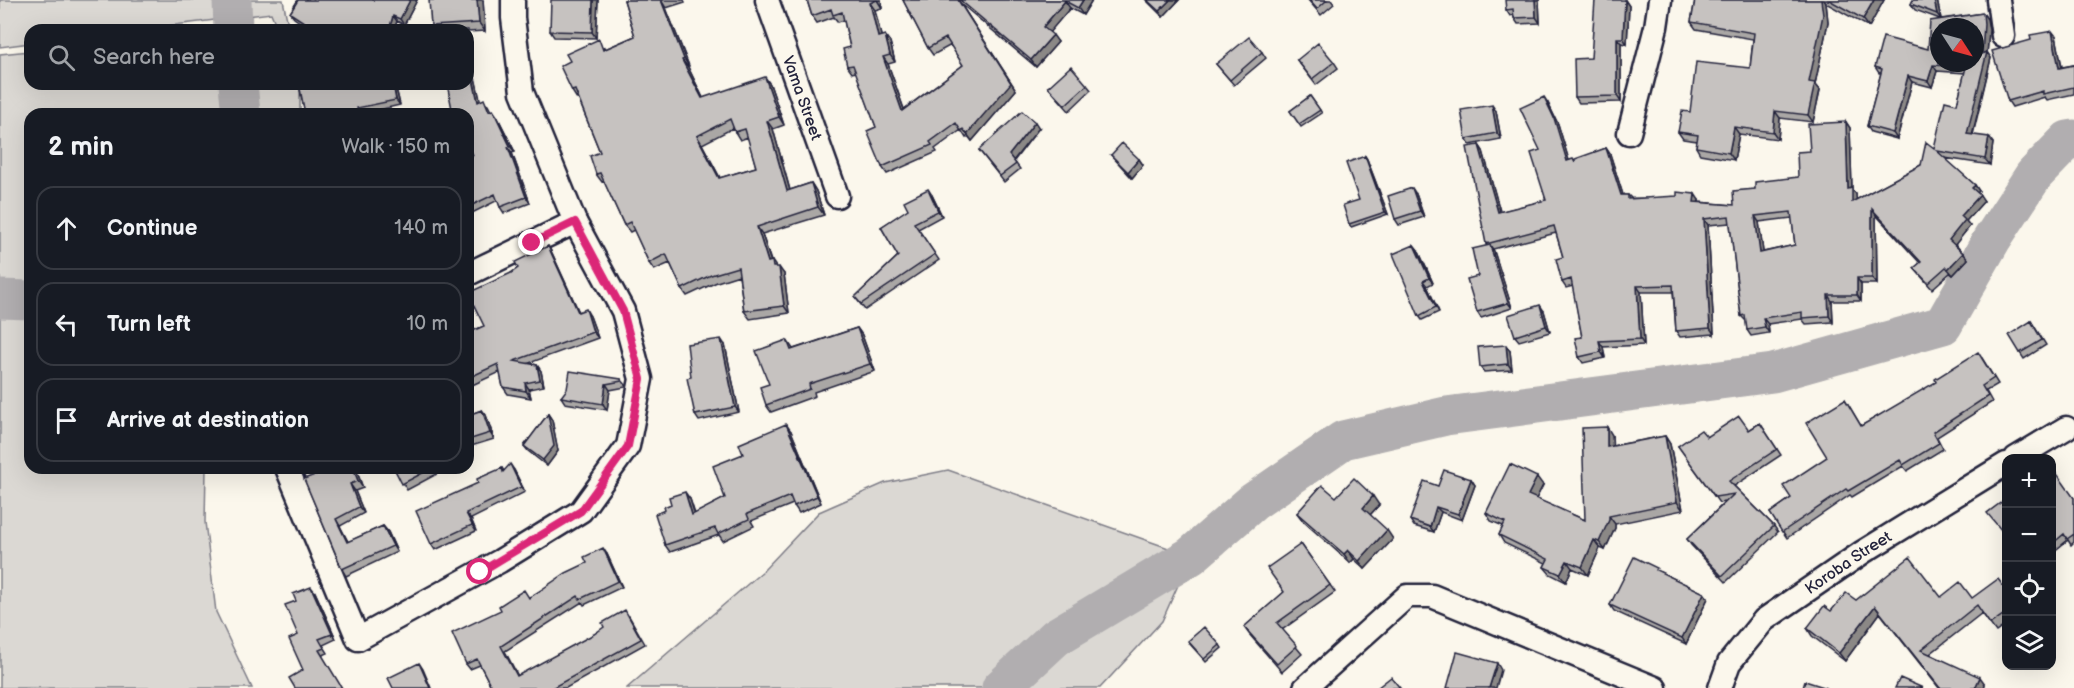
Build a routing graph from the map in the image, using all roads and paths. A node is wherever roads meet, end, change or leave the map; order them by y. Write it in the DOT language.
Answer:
graph roads {
  1 [pos="513,0"];
  2 [pos="766,0"];
  3 [pos="1660,0"];
  4 [pos="1998,0"];
  5 [pos="2003,36"];
  6 [pos="1629,133"];
  7 [pos="837,196"];
  8 [pos="575,222"];
  9 [pos="474,271"];
  10 [pos="2066,428"];
  11 [pos="2024,454"];
  12 [pos="2002,467"];
  13 [pos="289,474"];
  14 [pos="1305,688"];
  15 [pos="1655,688"];
  16 [pos="1720,688"];
  1 -- 8 [label="street"];
  2 -- 7 [label="street, Vama Street"];
  3 -- 6 [label="street"];
  4 -- 5 [label="street"];
  8 -- 9 [label="street"];
  8 -- 13 [label="street"];
  10 -- 11 [label="street"];
  12 -- 16 [label="street, Koroba Street"];
  14 -- 15 [label="street"];
}
